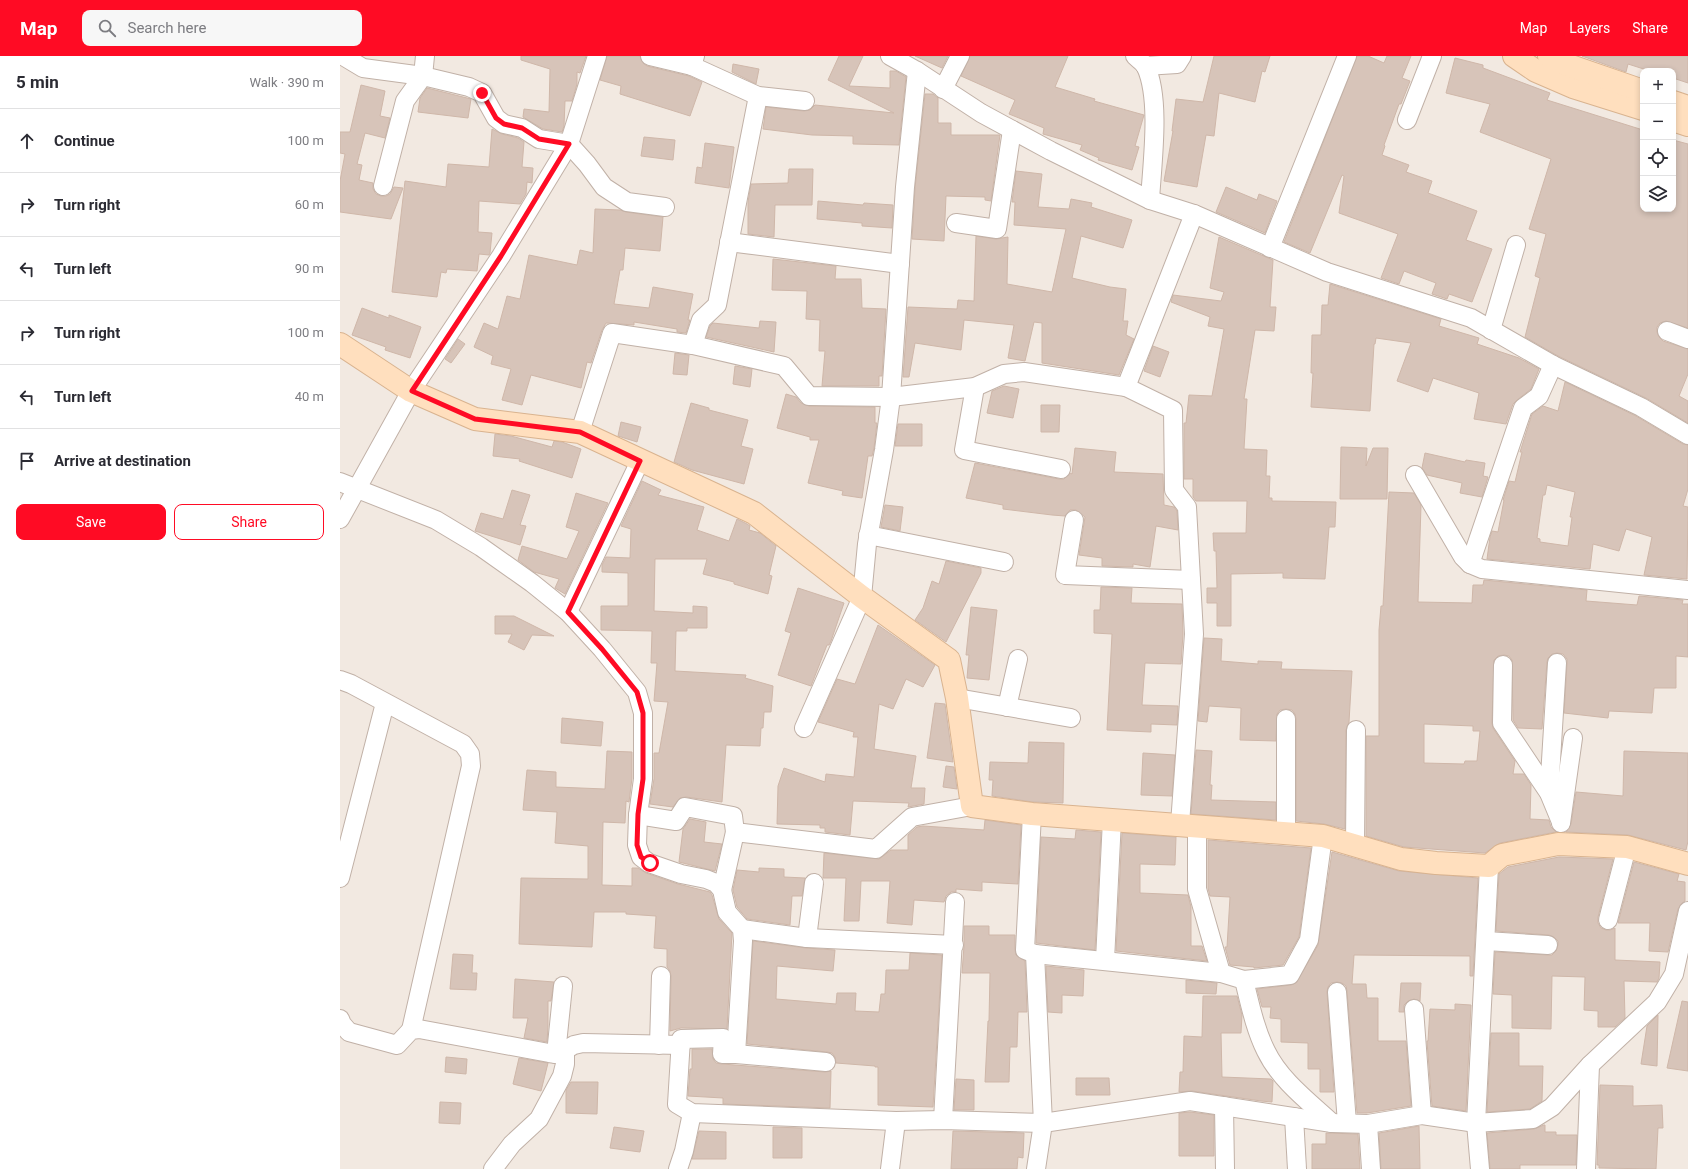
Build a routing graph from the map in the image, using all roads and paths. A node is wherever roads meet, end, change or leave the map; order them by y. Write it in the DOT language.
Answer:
graph roads {
  1 [pos="343,56"];
  2 [pos="425,56"];
  3 [pos="597,56"];
  4 [pos="650,56"];
  5 [pos="890,56"];
  6 [pos="960,56"];
  7 [pos="1182,56"];
  8 [pos="1347,56"];
  9 [pos="1432,56"];
  10 [pos="1514,56"];
  11 [pos="1549,56"];
  12 [pos="693,61"];
  13 [pos="1140,61"];
  14 [pos="917,71"];
  15 [pos="423,76"];
  16 [pos="943,88"];
  17 [pos="1640,90"];
  18 [pos="758,96"];
  19 [pos="805,101"];
  20 [pos="1676,103"];
  21 [pos="1688,107"];
  22 [pos="1640,108"];
  23 [pos="1407,120"];
  24 [pos="1676,121"];
  25 [pos="1688,125"];
  26 [pos="1012,130"];
  27 [pos="569,144"];
  28 [pos="383,186"];
  29 [pos="1150,200"];
  30 [pos="665,207"];
  31 [pos="1194,214"];
  32 [pos="956,223"];
  33 [pos="729,242"];
  34 [pos="1516,245"];
  35 [pos="1270,248"];
  36 [pos="900,264"];
  37 [pos="1491,330"];
  38 [pos="1667,330"];
  39 [pos="1688,339"];
  40 [pos="340,344"];
  41 [pos="693,344"];
  42 [pos="1553,365"];
  43 [pos="975,387"];
  44 [pos="1126,387"];
  45 [pos="412,391"];
  46 [pos="891,397"];
  47 [pos="580,432"];
  48 [pos="1688,435"];
  49 [pos="640,461"];
  50 [pos="1061,469"];
  51 [pos="1415,475"];
  52 [pos="348,485"];
  53 [pos="340,519"];
  54 [pos="1074,520"];
  55 [pos="868,535"];
  56 [pos="1004,562"];
  57 [pos="1470,564"];
  58 [pos="1191,580"];
  59 [pos="1688,590"];
  60 [pos="862,597"];
  61 [pos="568,612"];
  62 [pos="1018,659"];
  63 [pos="1557,663"];
  64 [pos="1503,665"];
  65 [pos="340,680"];
  66 [pos="957,698"];
  67 [pos="385,703"];
  68 [pos="1007,707"];
  69 [pos="1071,718"];
  70 [pos="1286,719"];
  71 [pos="804,728"];
  72 [pos="1356,730"];
  73 [pos="1574,738"];
  74 [pos="1549,793"];
  75 [pos="972,806"];
  76 [pos="638,814"];
  77 [pos="1032,814"];
  78 [pos="1112,820"];
  79 [pos="1561,822"];
  80 [pos="1188,825"];
  81 [pos="735,832"];
  82 [pos="1286,833"];
  83 [pos="1323,836"];
  84 [pos="1355,844"];
  85 [pos="1558,844"];
  86 [pos="1627,847"];
  87 [pos="1688,864"];
  88 [pos="1489,866"];
  89 [pos="340,878"];
  90 [pos="814,883"];
  91 [pos="722,890"];
  92 [pos="955,902"];
  93 [pos="1688,911"];
  94 [pos="1608,920"];
  95 [pos="742,929"];
  96 [pos="807,938"];
  97 [pos="1486,941"];
  98 [pos="954,945"];
  99 [pos="1548,945"];
  100 [pos="1035,954"];
  101 [pos="1105,960"];
  102 [pos="1221,973"];
  103 [pos="660,976"];
  104 [pos="1244,980"];
  105 [pos="563,986"];
  106 [pos="1337,992"];
  107 [pos="1414,1009"];
  108 [pos="340,1019"];
  109 [pos="411,1030"];
  110 [pos="659,1045"];
  111 [pos="681,1045"];
  112 [pos="561,1052"];
  113 [pos="736,1054"];
  114 [pos="826,1062"];
  115 [pos="1590,1065"];
  116 [pos="1224,1106"];
  117 [pos="692,1113"];
  118 [pos="1422,1115"];
  119 [pos="1294,1117"];
  120 [pos="943,1120"];
  121 [pos="896,1121"];
  122 [pos="1043,1123"];
  123 [pos="1340,1123"];
  124 [pos="1476,1123"];
  125 [pos="1368,1124"];
  126 [pos="493,1169"];
  127 [pos="678,1169"];
  128 [pos="890,1169"];
  129 [pos="1036,1169"];
  130 [pos="1225,1169"];
  131 [pos="1297,1169"];
  132 [pos="1370,1169"];
  133 [pos="1480,1169"];
  134 [pos="1586,1169"];
  1 -- 15 [label="street"];
  2 -- 15 [label="street"];
  3 -- 27 [label="street"];
  4 -- 12 [label="street"];
  5 -- 14 [label="street"];
  6 -- 16 [label="street"];
  7 -- 13 [label="street"];
  8 -- 35 [label="street"];
  9 -- 23 [label="street"];
  10 -- 22 [label="street"];
  11 -- 17 [label="street"];
  12 -- 18 [label="street"];
  13 -- 29 [label="street"];
  14 -- 16 [label="street"];
  14 -- 36 [label="street"];
  15 -- 27 [label="street"];
  15 -- 28 [label="street"];
  16 -- 26 [label="street"];
  18 -- 19 [label="street"];
  18 -- 33 [label="street"];
  20 -- 21 [label="street"];
  24 -- 25 [label="street"];
  26 -- 29 [label="street"];
  26 -- 32 [label="street"];
  27 -- 30 [label="street"];
  27 -- 45 [label="street"];
  29 -- 31 [label="street"];
  31 -- 35 [label="street"];
  31 -- 44 [label="street"];
  33 -- 36 [label="street"];
  33 -- 41 [label="street"];
  34 -- 37 [label="street"];
  35 -- 37 [label="street"];
  36 -- 46 [label="street"];
  37 -- 42 [label="street"];
  38 -- 39 [label="street"];
  40 -- 45 [label="street"];
  41 -- 46 [label="street"];
  41 -- 47 [label="street"];
  42 -- 48 [label="street"];
  42 -- 57 [label="street"];
  43 -- 44 [label="street"];
  43 -- 46 [label="street"];
  43 -- 50 [label="street"];
  44 -- 58 [label="street"];
  45 -- 47 [label="street"];
  45 -- 52 [label="street"];
  46 -- 55 [label="street"];
  47 -- 49 [label="street"];
  49 -- 60 [label="street"];
  49 -- 61 [label="street"];
  51 -- 57 [label="street"];
  52 -- 53 [label="street"];
  52 -- 61 [label="street"];
  54 -- 58 [label="street"];
  55 -- 56 [label="street"];
  55 -- 60 [label="street"];
  57 -- 59 [label="street"];
  58 -- 80 [label="street"];
  60 -- 66 [label="street"];
  60 -- 71 [label="street"];
  61 -- 76 [label="street"];
  62 -- 68 [label="street"];
  63 -- 74 [label="street"];
  64 -- 74 [label="street"];
  65 -- 67 [label="street"];
  66 -- 68 [label="street"];
  66 -- 75 [label="street"];
  67 -- 89 [label="street"];
  67 -- 109 [label="street"];
  68 -- 69 [label="street"];
  70 -- 82 [label="street"];
  72 -- 84 [label="street"];
  73 -- 79 [label="street"];
  74 -- 79 [label="street"];
  75 -- 77 [label="street"];
  75 -- 81 [label="street"];
  76 -- 81 [label="street"];
  76 -- 91 [label="street"];
  77 -- 78 [label="street"];
  77 -- 100 [label="street"];
  78 -- 80 [label="street"];
  78 -- 101 [label="street"];
  79 -- 85 [label="street"];
  80 -- 82 [label="street"];
  80 -- 102 [label="street"];
  81 -- 91 [label="street"];
  82 -- 83 [label="street"];
  83 -- 84 [label="street"];
  83 -- 104 [label="street"];
  84 -- 88 [label="street"];
  85 -- 86 [label="street"];
  85 -- 88 [label="street"];
  86 -- 87 [label="street"];
  86 -- 94 [label="street"];
  88 -- 97 [label="street"];
  90 -- 96 [label="street"];
  91 -- 95 [label="street"];
  92 -- 98 [label="street"];
  93 -- 115 [label="street"];
  95 -- 96 [label="street"];
  95 -- 113 [label="street"];
  96 -- 98 [label="street"];
  97 -- 99 [label="street"];
  97 -- 124 [label="street"];
  98 -- 120 [label="street"];
  100 -- 101 [label="street"];
  100 -- 122 [label="street"];
  101 -- 102 [label="street"];
  102 -- 104 [label="street"];
  103 -- 110 [label="street"];
  104 -- 123 [label="street"];
  105 -- 112 [label="street"];
  106 -- 123 [label="street"];
  107 -- 118 [label="street"];
  108 -- 109 [label="street"];
  109 -- 112 [label="street"];
  110 -- 111 [label="street"];
  110 -- 112 [label="street"];
  111 -- 113 [label="street"];
  111 -- 117 [label="street"];
  112 -- 126 [label="street"];
  113 -- 114 [label="street"];
  115 -- 124 [label="street"];
  115 -- 134 [label="street"];
  116 -- 119 [label="street"];
  116 -- 122 [label="street"];
  116 -- 130 [label="street"];
  117 -- 121 [label="street"];
  117 -- 127 [label="street"];
  118 -- 124 [label="street"];
  118 -- 125 [label="street"];
  119 -- 123 [label="street"];
  119 -- 131 [label="street"];
  120 -- 121 [label="street"];
  120 -- 122 [label="street"];
  121 -- 128 [label="street"];
  122 -- 129 [label="street"];
  123 -- 125 [label="street"];
  124 -- 133 [label="street"];
  125 -- 132 [label="street"];
}
